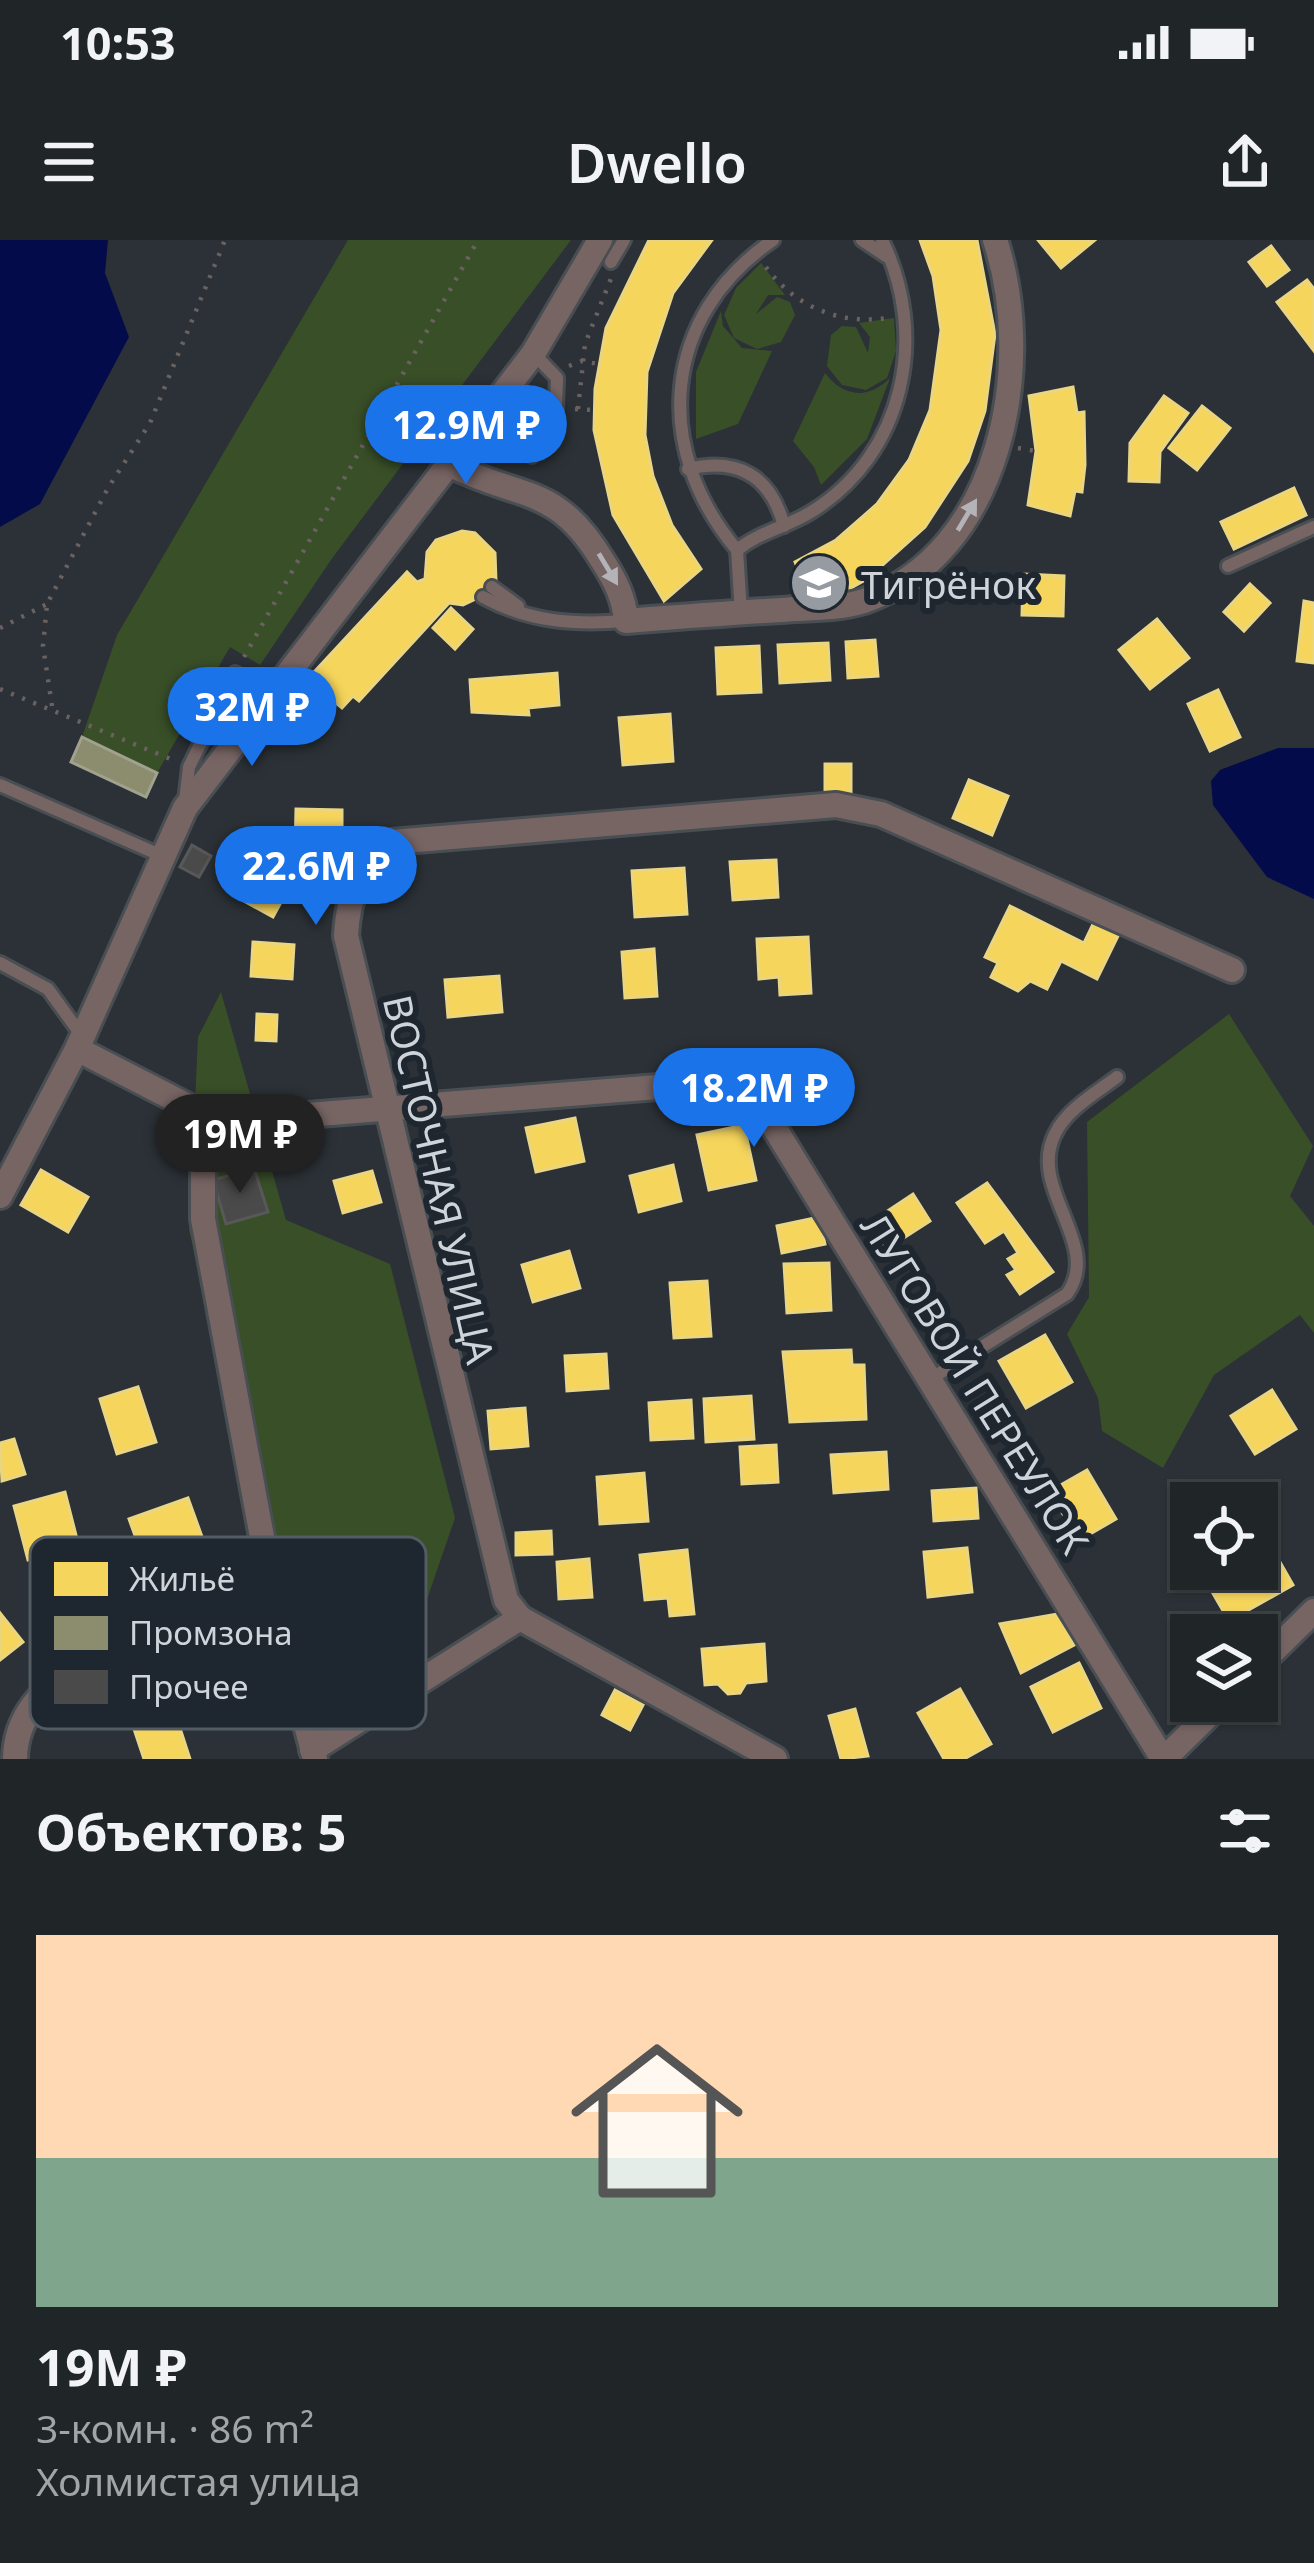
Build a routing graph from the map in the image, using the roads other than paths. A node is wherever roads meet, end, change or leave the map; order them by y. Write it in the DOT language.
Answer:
graph roads {
  1 [pos="624,240"];
  2 [pos="772,240"];
  3 [pos="862,240"];
  4 [pos="882,240"];
  5 [pos="995,240"];
  6 [pos="610,256"];
  7 [pos="893,263"];
  8 [pos="532,354"];
  9 [pos="532,456"];
  10 [pos="447,463"];
  11 [pos="688,469"];
  12 [pos="784,526"];
  13 [pos="1314,527"];
  14 [pos="737,550"];
  15 [pos="1228,566"];
  16 [pos="487,592"];
  17 [pos="741,613"];
  18 [pos="626,621"];
  19 [pos="270,694"];
  20 [pos="0,785"];
  21 [pos="185,808"];
  22 [pos="160,855"];
  23 [pos="0,963"];
  24 [pos="1232,970"];
  25 [pos="79,1043"];
  26 [pos="1117,1077"];
  27 [pos="384,1108"];
  28 [pos="202,1114"];
  29 [pos="0,1196"];
  30 [pos="932,1378"];
  31 [pos="262,1537"];
  32 [pos="1314,1611"];
  33 [pos="520,1618"];
  34 [pos="1278,1646"];
  35 [pos="426,1680"];
  36 [pos="30,1713"];
  37 [pos="1202,1722"];
  38 [pos="352,1729"];
  39 [pos="313,1755"];
  40 [pos="15,1759"];
  41 [pos="776,1759"];
  42 [pos="1164,1759"];
  1 -- 6 [label="lane"];
  2 -- 11 [label="lane"];
  3 -- 7 [label="lane"];
  4 -- 7 [label="lane"];
  17 -- 5 [label="street, one-way"];
  6 -- 8 [label="street"];
  7 -- 12 [label="lane"];
  8 -- 9 [label="lane"];
  8 -- 10 [label="street"];
  10 -- 18 [label="street, one-way"];
  10 -- 19 [label="street"];
  11 -- 12 [label="lane"];
  11 -- 14 [label="lane"];
  12 -- 14 [label="lane"];
  13 -- 15 [label="lane"];
  14 -- 17 [label="lane"];
  16 -- 18 [label="lane"];
  17 -- 18 [label="street"];
  19 -- 21 [label="street"];
  19 -- 21 [label="lane"];
  20 -- 22 [label="lane"];
  21 -- 22 [label="street"];
  22 -- 25 [label="street"];
  23 -- 25 [label="lane"];
  24 -- 27 [label="street, ВОСТОЧНАЯ УЛИЦА"];
  25 -- 28 [label="street, ЛУГОВОЙ ПЕРЕУЛОК"];
  25 -- 29 [label="street"];
  26 -- 30 [label="lane"];
  27 -- 28 [label="street, ЛУГОВОЙ ПЕРЕУЛОК"];
  27 -- 30 [label="street, ЛУГОВОЙ ПЕРЕУЛОК"];
  27 -- 33 [label="street, ВОСТОЧНАЯ УЛИЦА"];
  28 -- 31 [label="street"];
  30 -- 42 [label="street, ЛУГОВОЙ ПЕРЕУЛОК"];
  32 -- 34 [label="street"];
  33 -- 35 [label="street"];
  33 -- 41 [label="street"];
  36 -- 40 [label="street"];
  37 -- 42 [label="street"];
  38 -- 39 [label="street"];
}
